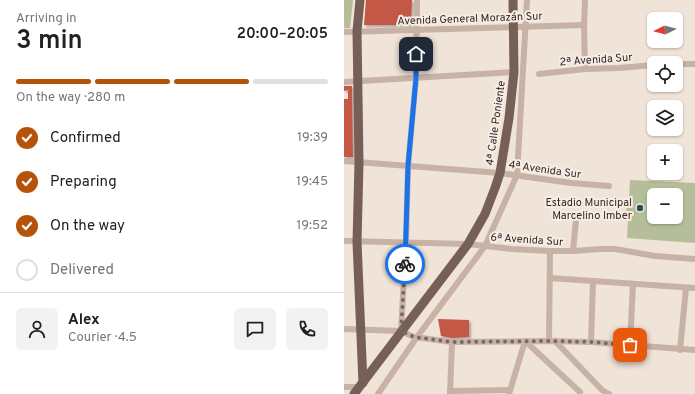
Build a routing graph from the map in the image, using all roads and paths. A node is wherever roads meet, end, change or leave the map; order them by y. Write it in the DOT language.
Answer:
graph roads {
  1 [pos="360,0"];
  2 [pos="417,0"];
  3 [pos="513,0"];
  4 [pos="527,0"];
  5 [pos="585,0"];
  6 [pos="584,25"];
  7 [pos="513,26"];
  8 [pos="526,26"];
  9 [pos="416,29"];
  10 [pos="357,31"];
  11 [pos="344,32"];
  12 [pos="683,64"];
  13 [pos="695,64"];
  14 [pos="647,66"];
  15 [pos="585,69"];
  16 [pos="514,72"];
  17 [pos="539,74"];
  18 [pos="416,78"];
  19 [pos="358,81"];
  20 [pos="344,82"];
  21 [pos="344,161"];
  22 [pos="359,163"];
  23 [pos="408,166"];
  24 [pos="500,173"];
  25 [pos="517,175"];
  26 [pos="609,186"];
  27 [pos="576,220"];
  28 [pos="344,242"];
  29 [pos="357,242"];
  30 [pos="406,243"];
  31 [pos="468,244"];
  32 [pos="486,246"];
  33 [pos="550,251"];
  34 [pos="573,252"];
  35 [pos="695,259"];
  36 [pos="550,278"];
  37 [pos="593,281"];
  38 [pos="633,284"];
  39 [pos="686,288"];
  40 [pos="695,288"];
  41 [pos="344,329"];
  42 [pos="361,330"];
  43 [pos="401,331"];
  44 [pos="418,337"];
  45 [pos="552,341"];
  46 [pos="452,342"];
  47 [pos="525,342"];
  48 [pos="591,342"];
  49 [pos="630,345"];
  50 [pos="680,350"];
  51 [pos="695,350"];
  52 [pos="344,387"];
  53 [pos="359,388"];
  54 [pos="509,392"];
  55 [pos="580,392"];
  56 [pos="450,393"];
  57 [pos="378,394"];
  58 [pos="609,394"];
  1 -- 10 [label="main road"];
  2 -- 9 [label="street"];
  3 -- 7 [label="main road, 4ª Calle Poniente"];
  4 -- 8 [label="street"];
  5 -- 6 [label="street"];
  6 -- 8 [label="street, Avenida General Morazán Sur"];
  6 -- 15 [label="street"];
  7 -- 8 [label="street, Avenida General Morazán Sur"];
  7 -- 9 [label="street, Avenida General Morazán Sur"];
  7 -- 16 [label="main road, 4ª Calle Poniente"];
  8 -- 25 [label="street"];
  9 -- 10 [label="street, Avenida General Morazán Sur"];
  9 -- 18 [label="street"];
  10 -- 11 [label="street, Avenida General Morazán Sur"];
  10 -- 19 [label="main road"];
  12 -- 13 [label="street"];
  14 -- 15 [label="street, 2ª Avenida Sur"];
  15 -- 17 [label="street, 2ª Avenida Sur"];
  16 -- 18 [label="street"];
  16 -- 24 [label="main road, 4ª Calle Poniente"];
  18 -- 19 [label="street"];
  18 -- 23 [label="street"];
  19 -- 20 [label="street"];
  19 -- 22 [label="main road"];
  21 -- 22 [label="street, 4ª Avenida Sur"];
  22 -- 23 [label="street, 4ª Avenida Sur"];
  22 -- 29 [label="main road"];
  23 -- 24 [label="street, 4ª Avenida Sur"];
  23 -- 30 [label="street"];
  24 -- 25 [label="street, 4ª Avenida Sur"];
  24 -- 31 [label="main road, 4ª Calle Poniente"];
  25 -- 26 [label="street, 4ª Avenida Sur"];
  25 -- 32 [label="street"];
  27 -- 34 [label="street"];
  28 -- 29 [label="street, 6ª Avenida Sur"];
  29 -- 30 [label="street, 6ª Avenida Sur"];
  29 -- 42 [label="main road"];
  30 -- 31 [label="street, 6ª Avenida Sur"];
  30 -- 43 [label="street"];
  31 -- 32 [label="street, 6ª Avenida Sur"];
  31 -- 43 [label="main road, 4ª Calle Poniente"];
  32 -- 33 [label="street, 6ª Avenida Sur"];
  32 -- 44 [label="street"];
  33 -- 34 [label="street, 6ª Avenida Sur"];
  33 -- 36 [label="street"];
  34 -- 35 [label="street, 6ª Avenida Sur"];
  36 -- 37 [label="street"];
  36 -- 45 [label="street"];
  37 -- 38 [label="street"];
  37 -- 48 [label="street"];
  38 -- 39 [label="street"];
  38 -- 49 [label="street"];
  39 -- 40 [label="street"];
  39 -- 50 [label="street"];
  41 -- 42 [label="street"];
  42 -- 43 [label="street"];
  42 -- 53 [label="main road"];
  43 -- 44 [label="street"];
  43 -- 53 [label="main road, 4ª Calle Poniente"];
  44 -- 46 [label="street"];
  44 -- 57 [label="street"];
  45 -- 47 [label="street"];
  45 -- 48 [label="street"];
  45 -- 58 [label="street"];
  46 -- 47 [label="street"];
  46 -- 56 [label="street"];
  47 -- 54 [label="street"];
  47 -- 55 [label="street"];
  48 -- 49 [label="street"];
  49 -- 50 [label="street"];
  50 -- 51 [label="street"];
  52 -- 53 [label="street"];
  54 -- 56 [label="street"];
}
